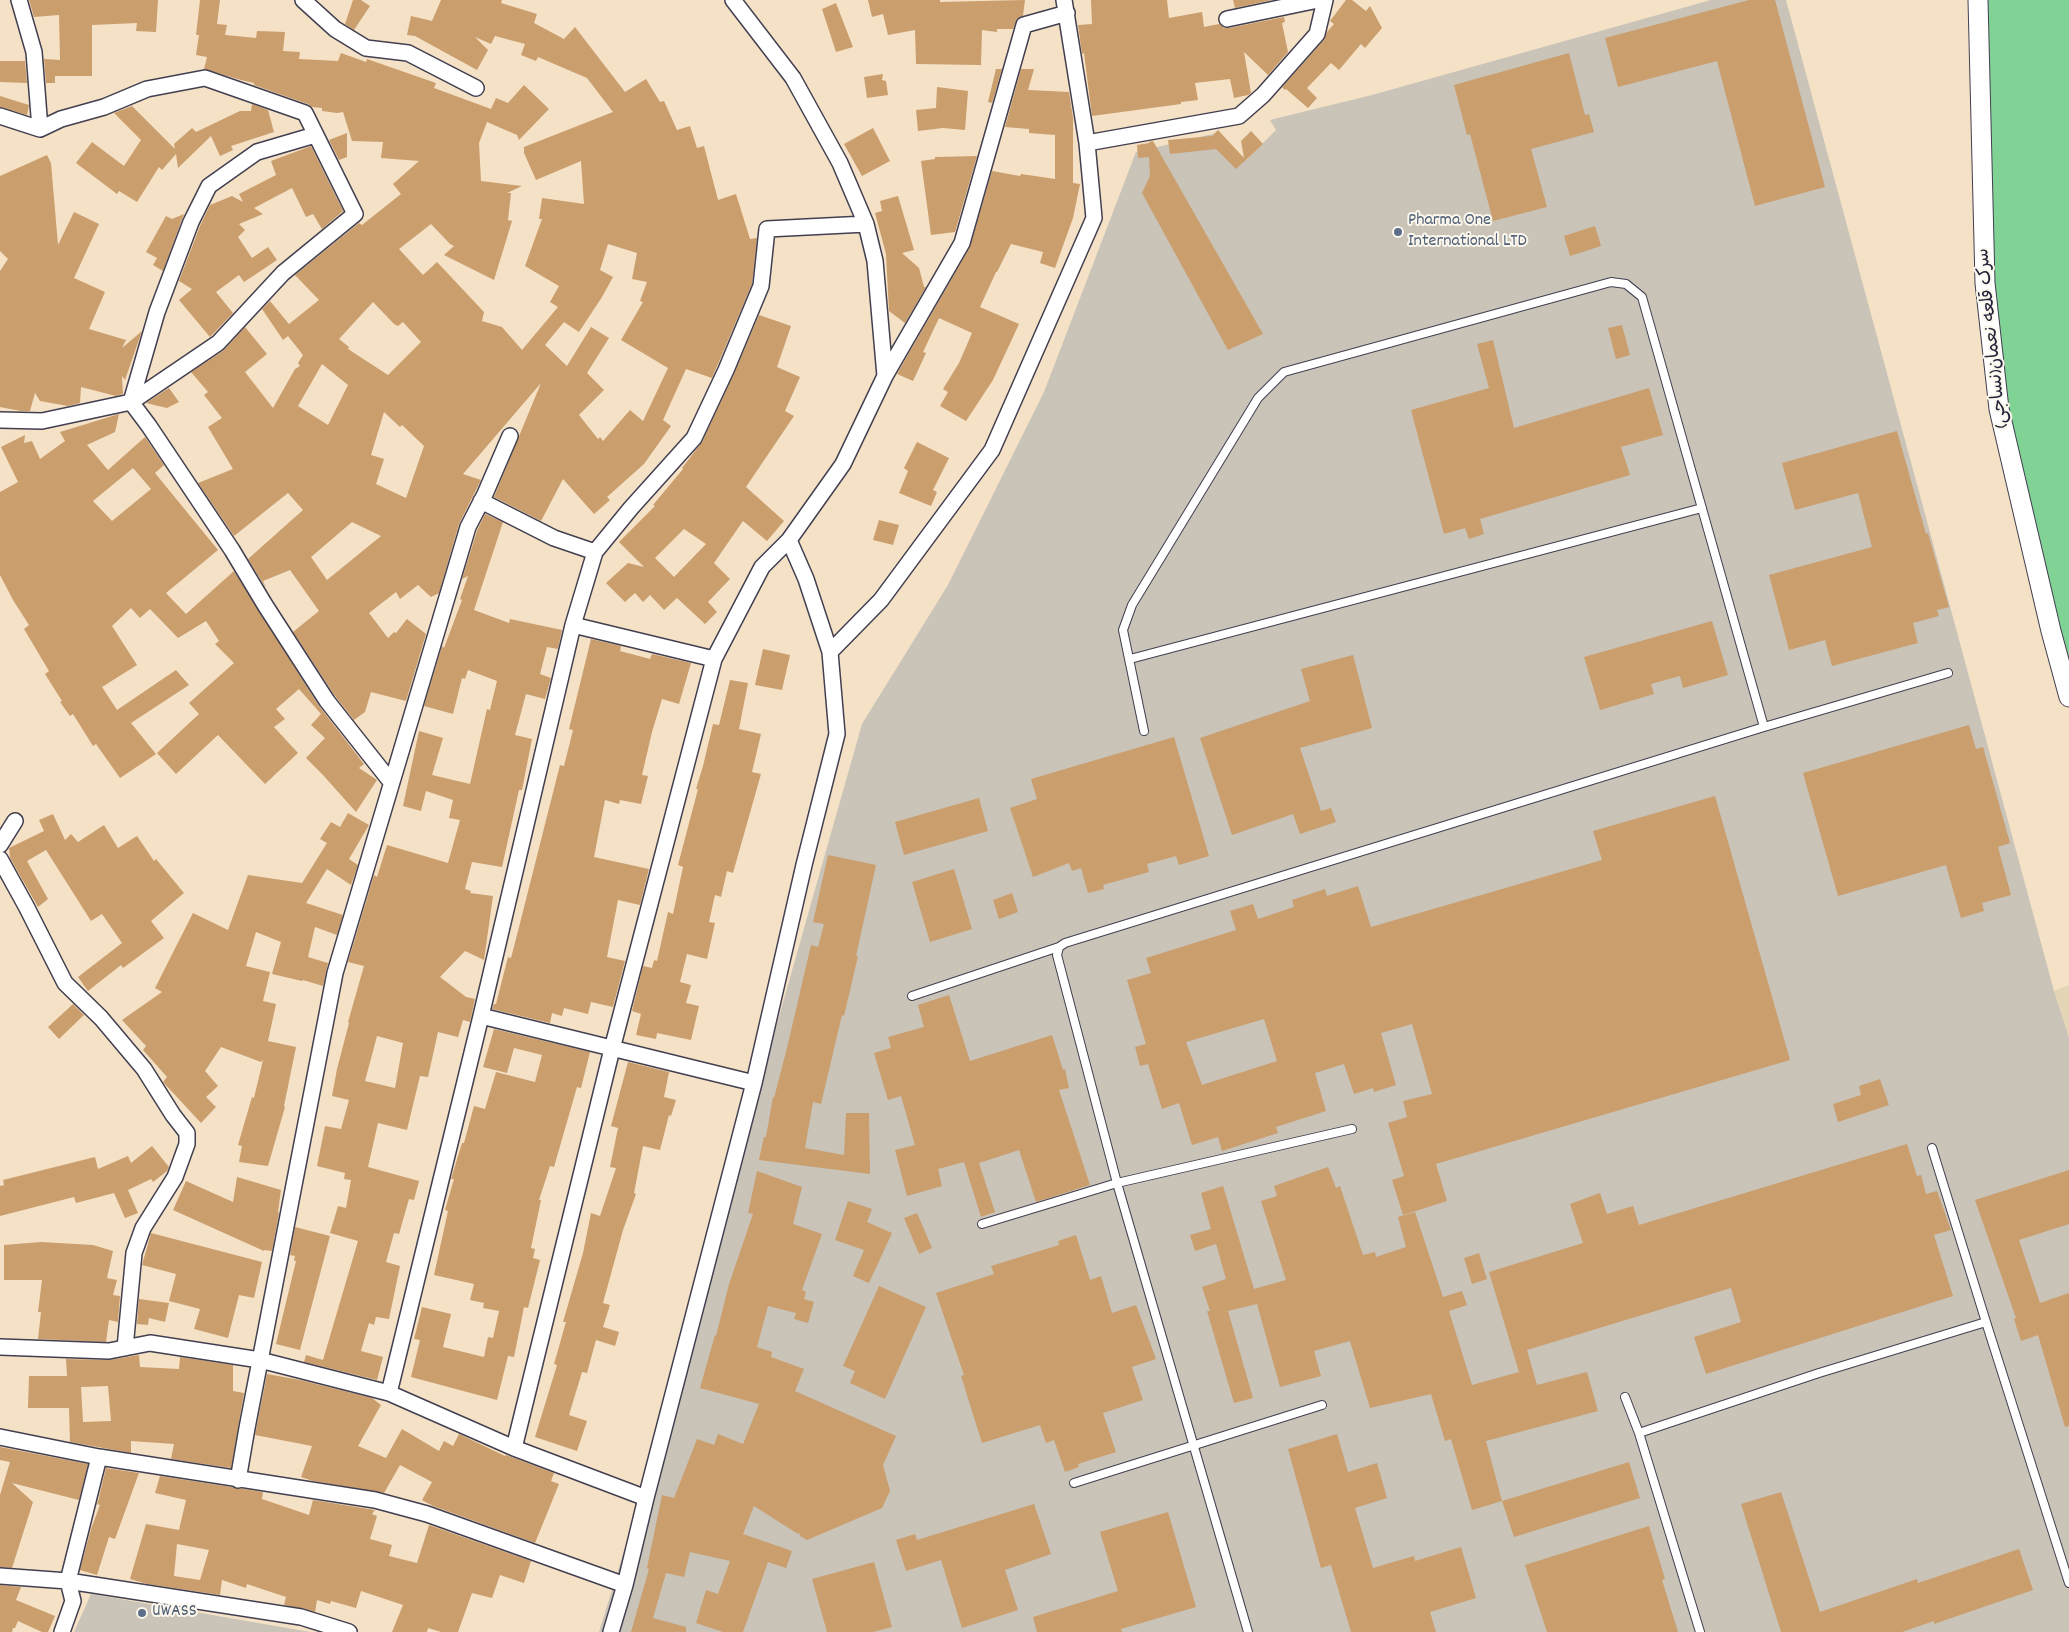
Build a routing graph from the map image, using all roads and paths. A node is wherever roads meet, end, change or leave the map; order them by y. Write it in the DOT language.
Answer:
graph roads {
  1 [pos="19,0"];
  2 [pos="303,0"];
  3 [pos="733,0"];
  4 [pos="1318,0"];
  5 [pos="1325,0"];
  6 [pos="1978,0"];
  7 [pos="1065,7"];
  8 [pos="1228,19"];
  9 [pos="476,88"];
  10 [pos="0,116"];
  11 [pos="40,129"];
  12 [pos="315,135"];
  13 [pos="1087,143"];
  14 [pos="866,224"];
  15 [pos="885,376"];
  16 [pos="131,402"];
  17 [pos="0,420"];
  18 [pos="510,436"];
  19 [pos="481,501"];
  20 [pos="1702,508"];
  21 [pos="789,540"];
  22 [pos="595,552"];
  23 [pos="573,625"];
  24 [pos="830,652"];
  25 [pos="714,659"];
  26 [pos="1130,659"];
  27 [pos="1948,673"];
  28 [pos="2069,698"];
  29 [pos="1764,728"];
  30 [pos="1144,731"];
  31 [pos="391,782"];
  32 [pos="15,821"];
  33 [pos="0,845"];
  34 [pos="0,859"];
  35 [pos="1059,947"];
  36 [pos="912,996"];
  37 [pos="482,1016"];
  38 [pos="612,1049"];
  39 [pos="754,1083"];
  40 [pos="1352,1129"];
  41 [pos="1932,1148"];
  42 [pos="1117,1183"];
  43 [pos="982,1224"];
  44 [pos="1986,1322"];
  45 [pos="0,1347"];
  46 [pos="125,1348"];
  47 [pos="260,1360"];
  48 [pos="390,1393"];
  49 [pos="1625,1398"];
  50 [pos="1322,1405"];
  51 [pos="1639,1432"];
  52 [pos="0,1436"];
  53 [pos="1193,1446"];
  54 [pos="514,1448"];
  55 [pos="99,1457"];
  56 [pos="238,1480"];
  57 [pos="1074,1483"];
  58 [pos="646,1498"];
  59 [pos="0,1576"];
  60 [pos="68,1581"];
  61 [pos="2069,1583"];
  62 [pos="625,1585"];
  63 [pos="62,1632"];
  64 [pos="349,1632"];
  65 [pos="611,1632"];
  66 [pos="1248,1632"];
  67 [pos="1700,1632"];
  1 -- 11 [label="street"];
  2 -- 9 [label="street"];
  3 -- 14 [label="street"];
  4 -- 8 [label="street"];
  5 -- 13 [label="street"];
  6 -- 28 [label="street, سرک قلعه نعمان(نساجی)"];
  7 -- 13 [label="street"];
  7 -- 15 [label="street"];
  10 -- 11 [label="street"];
  11 -- 12 [label="street"];
  12 -- 16 [label="street"];
  12 -- 16 [label="street"];
  13 -- 24 [label="street"];
  14 -- 15 [label="street"];
  14 -- 22 [label="street"];
  15 -- 21 [label="street"];
  16 -- 17 [label="street"];
  16 -- 31 [label="street"];
  18 -- 19 [label="street"];
  19 -- 22 [label="street"];
  19 -- 31 [label="street"];
  20 -- 26 [label="lane"];
  20 -- 26 [label="lane"];
  20 -- 29 [label="lane"];
  21 -- 24 [label="street"];
  21 -- 25 [label="street"];
  22 -- 23 [label="street"];
  23 -- 25 [label="street"];
  23 -- 37 [label="street"];
  24 -- 39 [label="street"];
  25 -- 38 [label="street"];
  26 -- 30 [label="lane"];
  27 -- 29 [label="lane"];
  29 -- 35 [label="lane"];
  31 -- 47 [label="street"];
  32 -- 33 [label="street"];
  34 -- 46 [label="street"];
  35 -- 36 [label="lane"];
  35 -- 42 [label="lane"];
  37 -- 38 [label="street"];
  37 -- 48 [label="street"];
  38 -- 39 [label="street"];
  38 -- 54 [label="street"];
  39 -- 58 [label="street"];
  40 -- 42 [label="lane"];
  41 -- 44 [label="lane"];
  42 -- 43 [label="lane"];
  42 -- 53 [label="lane"];
  44 -- 51 [label="lane"];
  44 -- 61 [label="lane"];
  45 -- 46 [label="street"];
  46 -- 47 [label="street"];
  47 -- 48 [label="street"];
  47 -- 56 [label="street"];
  48 -- 54 [label="street"];
  49 -- 51 [label="lane"];
  50 -- 53 [label="lane"];
  51 -- 67 [label="lane"];
  52 -- 55 [label="street"];
  53 -- 57 [label="lane"];
  53 -- 66 [label="lane"];
  54 -- 58 [label="street"];
  55 -- 56 [label="street"];
  55 -- 60 [label="street"];
  56 -- 62 [label="street"];
  58 -- 62 [label="street"];
  59 -- 60 [label="street"];
  60 -- 63 [label="street"];
  60 -- 64 [label="street"];
  62 -- 65 [label="street"];
}
